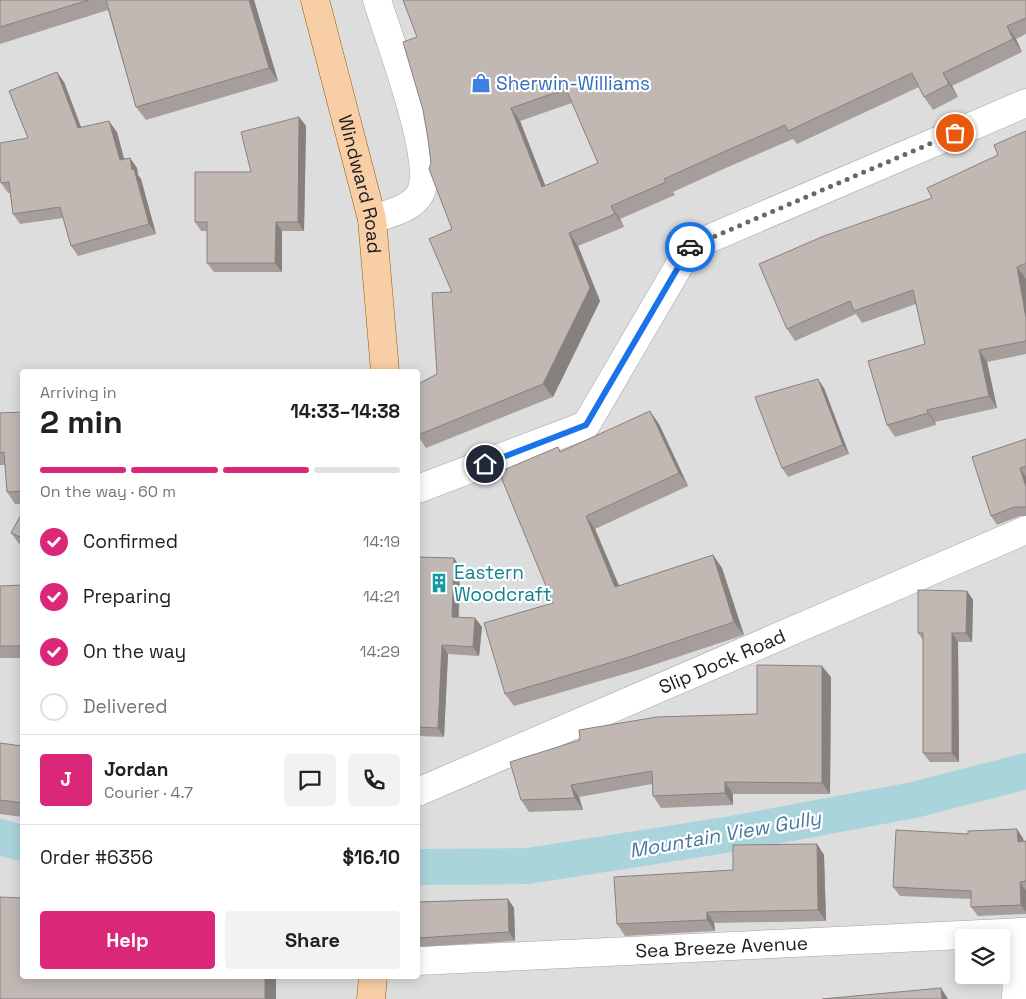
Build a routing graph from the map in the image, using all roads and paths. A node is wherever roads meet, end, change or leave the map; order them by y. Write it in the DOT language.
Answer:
graph roads {
  1 [pos="314,0"];
  2 [pos="377,0"];
  3 [pos="1026,103"];
  4 [pos="372,219"];
  5 [pos="385,369"];
  6 [pos="420,488"];
  7 [pos="1026,530"];
  8 [pos="420,791"];
  9 [pos="1023,932"];
  10 [pos="420,961"];
  11 [pos="373,979"];
  12 [pos="371,999"];
  13 [pos="1016,999"];
  1 -- 4 [label="main road, Windward Road"];
  2 -- 4 [label="street"];
  3 -- 6 [label="street"];
  4 -- 5 [label="main road, Windward Road"];
  7 -- 8 [label="street, Slip Dock Road"];
  9 -- 10 [label="street, Sea Breeze Avenue"];
  9 -- 13 [label="street"];
  11 -- 12 [label="main road"];
}
